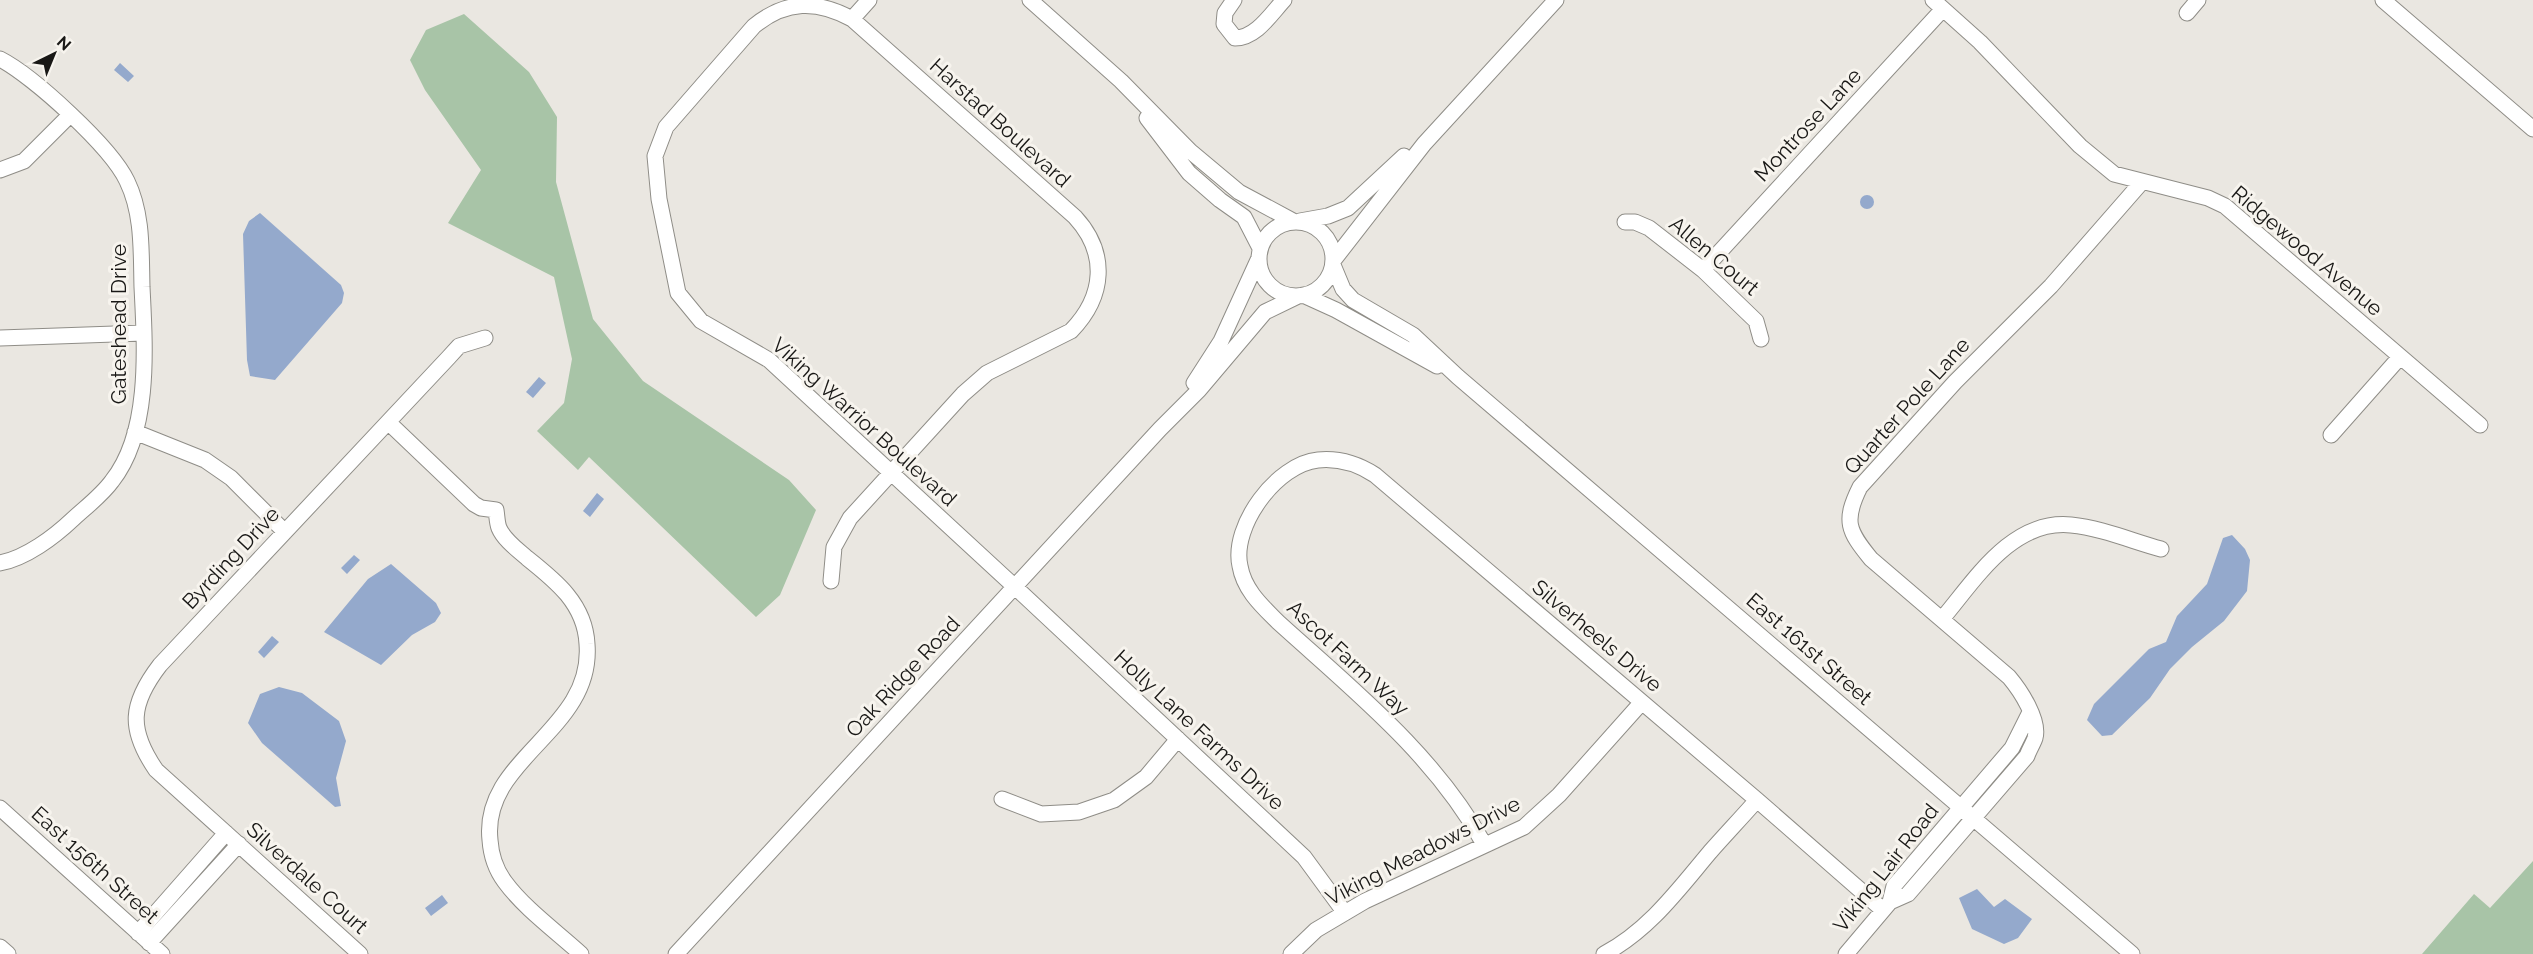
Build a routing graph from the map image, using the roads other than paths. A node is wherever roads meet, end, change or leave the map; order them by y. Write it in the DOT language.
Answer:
graph roads {
  1 [pos="869,0"];
  2 [pos="1030,0"];
  3 [pos="1234,0"];
  4 [pos="1284,0"];
  5 [pos="1556,0"];
  6 [pos="2198,0"];
  7 [pos="2383,0"];
  8 [pos="1938,4"];
  9 [pos="848,10"];
  10 [pos="2187,13"];
  11 [pos="0,58"];
  12 [pos="1121,81"];
  13 [pos="70,115"];
  14 [pos="2533,129"];
  15 [pos="1424,144"];
  16 [pos="0,170"];
  17 [pos="2141,183"];
  18 [pos="1296,222"];
  19 [pos="1625,222"];
  20 [pos="1259,254"];
  21 [pos="1333,263"];
  22 [pos="1703,270"];
  23 [pos="1301,296"];
  24 [pos="143,333"];
  25 [pos="0,338"];
  26 [pos="485,338"];
  27 [pos="1761,339"];
  28 [pos="2400,357"];
  29 [pos="1458,377"];
  30 [pos="388,422"];
  31 [pos="2480,425"];
  32 [pos="1160,429"];
  33 [pos="135,432"];
  34 [pos="2331,435"];
  35 [pos="891,473"];
  36 [pos="1268,492"];
  37 [pos="285,532"];
  38 [pos="2161,549"];
  39 [pos="0,563"];
  40 [pos="831,581"];
  41 [pos="1015,586"];
  42 [pos="1941,619"];
  43 [pos="1642,702"];
  44 [pos="2031,712"];
  45 [pos="1178,739"];
  46 [pos="1002,799"];
  47 [pos="1757,800"];
  48 [pos="1960,807"];
  49 [pos="0,808"];
  50 [pos="1974,818"];
  51 [pos="226,833"];
  52 [pos="239,844"];
  53 [pos="1484,844"];
  54 [pos="1886,906"];
  55 [pos="1345,913"];
  56 [pos="144,938"];
  57 [pos="0,947"];
  58 [pos="8,954"];
  59 [pos="162,954"];
  60 [pos="360,954"];
  61 [pos="581,954"];
  62 [pos="676,954"];
  63 [pos="1291,954"];
  64 [pos="1604,954"];
  65 [pos="1846,954"];
  66 [pos="2132,954"];
  1 -- 9 [label="street"];
  2 -- 12 [label="street"];
  3 -- 4 [label="street"];
  5 -- 15 [label="street"];
  6 -- 10 [label="street"];
  7 -- 14 [label="street"];
  8 -- 17 [label="street, Ridgewood Avenue"];
  8 -- 22 [label="street, Montrose Lane"];
  9 -- 35 [label="street, Harstad Boulevard"];
  9 -- 35 [label="street, Viking Warrior Boulevard"];
  11 -- 13 [label="street, Gateshead Drive"];
  12 -- 18 [label="street"];
  12 -- 20 [label="street"];
  13 -- 16 [label="street"];
  13 -- 24 [label="street, Gateshead Drive"];
  15 -- 18 [label="street"];
  15 -- 21 [label="street"];
  17 -- 28 [label="street, Ridgewood Avenue"];
  17 -- 42 [label="street, Quarter Pole Lane"];
  18 -- 20 [label="street"];
  18 -- 21 [label="street"];
  19 -- 22 [label="street, Allen Court"];
  20 -- 23 [label="street"];
  20 -- 32 [label="street, Oak Ridge Road"];
  21 -- 23 [label="street"];
  21 -- 29 [label="street, East 161st Street"];
  22 -- 27 [label="street, Allen Court"];
  23 -- 29 [label="street, East 161st Street"];
  23 -- 32 [label="street, Oak Ridge Road"];
  24 -- 25 [label="street"];
  24 -- 33 [label="street, Gateshead Drive"];
  26 -- 30 [label="street, Byrding Drive"];
  28 -- 31 [label="street, Ridgewood Avenue"];
  28 -- 34 [label="street"];
  29 -- 48 [label="street, East 161st Street"];
  30 -- 37 [label="street, Byrding Drive"];
  30 -- 61 [label="street"];
  32 -- 41 [label="street, Oak Ridge Road"];
  33 -- 37 [label="street"];
  33 -- 39 [label="street, Gateshead Drive"];
  35 -- 40 [label="street"];
  35 -- 41 [label="street, Viking Warrior Boulevard"];
  36 -- 43 [label="street, Silverheels Drive"];
  36 -- 53 [label="street, Ascot Farm Way"];
  37 -- 51 [label="street, Byrding Drive"];
  38 -- 42 [label="street"];
  41 -- 45 [label="street, Holly Lane Farms Drive"];
  41 -- 62 [label="street, Oak Ridge Road"];
  42 -- 44 [label="street, Quarter Pole Lane"];
  43 -- 47 [label="street, Silverheels Drive"];
  43 -- 53 [label="street, Viking Meadows Drive"];
  44 -- 48 [label="street"];
  44 -- 50 [label="street, Quarter Pole Lane"];
  45 -- 46 [label="street"];
  45 -- 55 [label="street, Holly Lane Farms Drive"];
  47 -- 54 [label="street, Silverheels Drive"];
  47 -- 64 [label="street"];
  48 -- 50 [label="street, East 161st Street"];
  48 -- 54 [label="street, Viking Lair Road"];
  49 -- 56 [label="street, East 156th Street"];
  50 -- 54 [label="street, Quarter Pole Lane"];
  50 -- 66 [label="street, East 161st Street"];
  51 -- 52 [label="street, Silverdale Court"];
  51 -- 56 [label="street"];
  52 -- 56 [label="street"];
  52 -- 60 [label="street, Silverdale Court"];
  53 -- 55 [label="street, Viking Meadows Drive"];
  54 -- 65 [label="street, Viking Lair Road"];
  55 -- 63 [label="street, Viking Meadows Drive"];
  56 -- 59 [label="street, East 156th Street"];
  57 -- 58 [label="street"];
}
